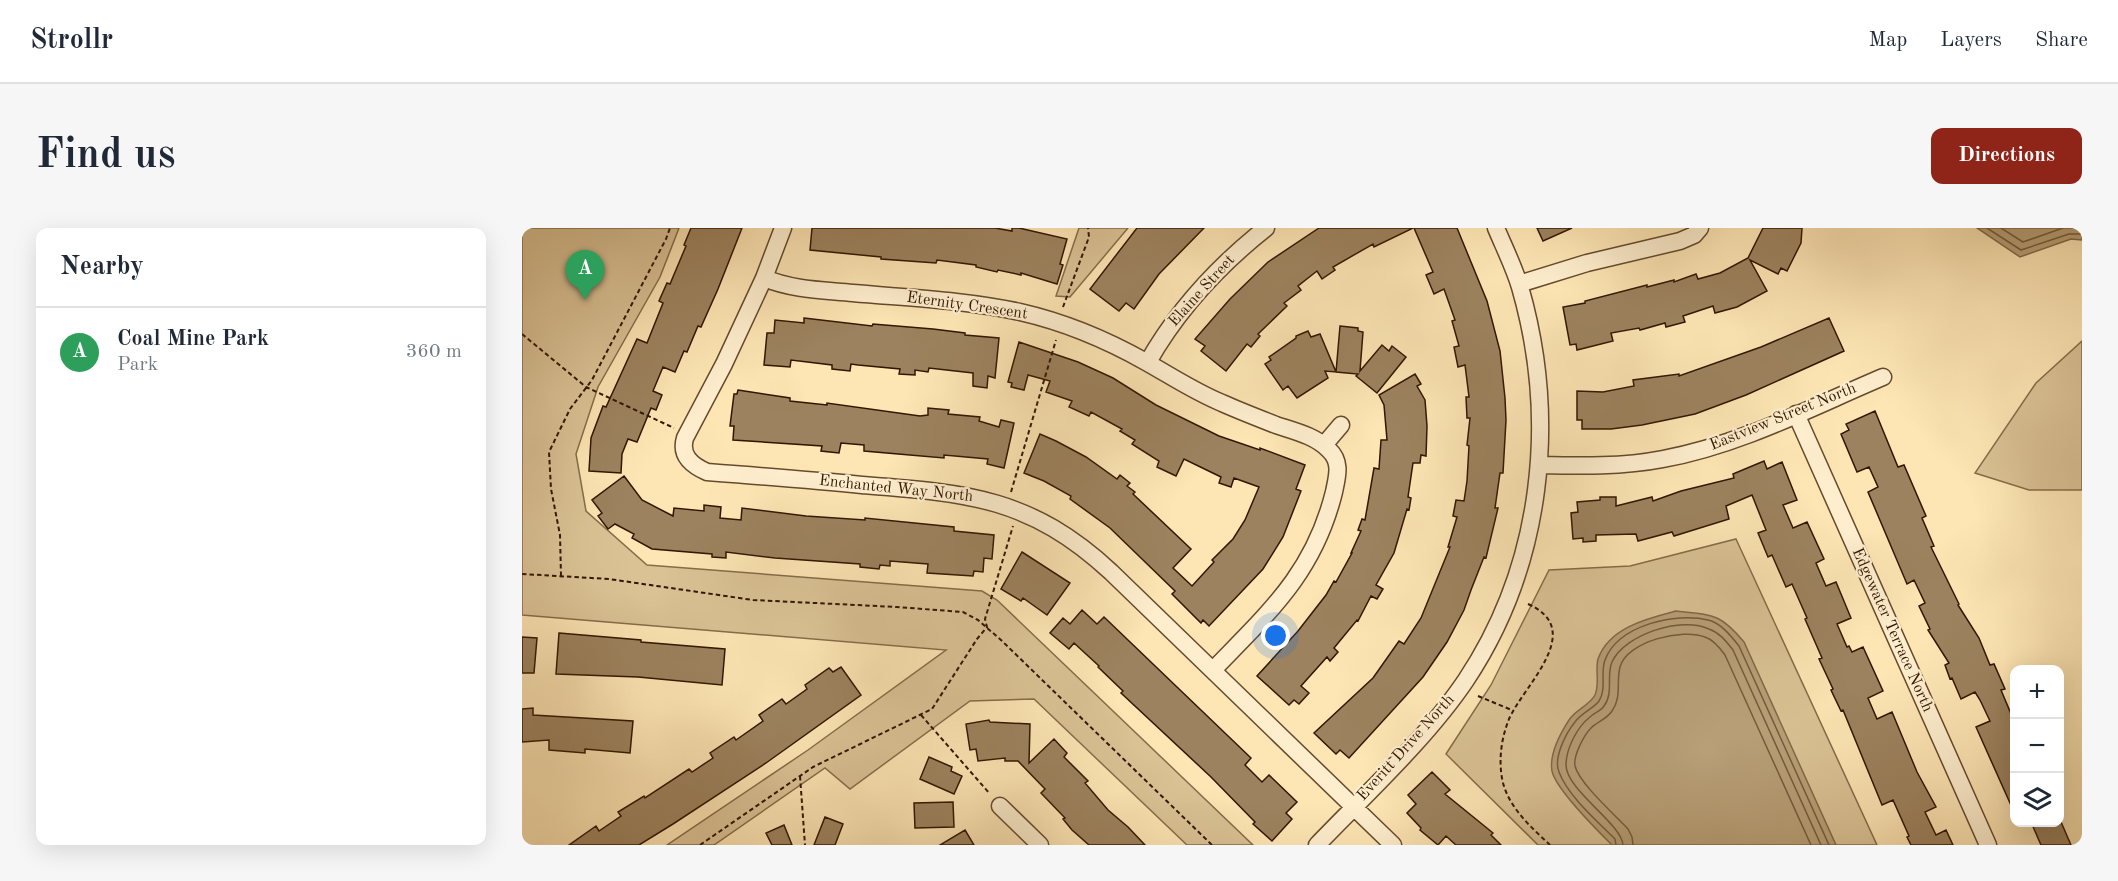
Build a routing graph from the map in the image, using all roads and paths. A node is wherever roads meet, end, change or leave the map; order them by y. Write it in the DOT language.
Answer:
graph roads {
  1 [pos="670,228"];
  2 [pos="783,228"];
  3 [pos="1088,228"];
  4 [pos="1266,228"];
  5 [pos="1496,228"];
  6 [pos="1700,228"];
  7 [pos="764,278"];
  8 [pos="1519,284"];
  9 [pos="1062,313"];
  10 [pos="1058,333"];
  11 [pos="522,334"];
  12 [pos="1148,362"];
  13 [pos="1883,377"];
  14 [pos="586,387"];
  15 [pos="1796,414"];
  16 [pos="1341,425"];
  17 [pos="676,429"];
  18 [pos="1324,445"];
  19 [pos="1539,465"];
  20 [pos="1010,495"];
  21 [pos="1015,520"];
  22 [pos="522,574"];
  23 [pos="561,576"];
  24 [pos="1528,604"];
  25 [pos="987,627"];
  26 [pos="1214,669"];
  27 [pos="1478,696"];
  28 [pos="1514,711"];
  29 [pos="921,715"];
  30 [pos="800,776"];
  31 [pos="1000,806"];
  32 [pos="1354,807"];
  33 [pos="700,845"];
  34 [pos="805,845"];
  35 [pos="1040,845"];
  36 [pos="1212,845"];
  37 [pos="1317,845"];
  38 [pos="1393,845"];
  39 [pos="1550,845"];
  40 [pos="1988,845"];
  1 -- 14 [label="path"];
  2 -- 7 [label="street, Enchanted Way North"];
  3 -- 9 [label="path"];
  4 -- 12 [label="street, Elaine Street"];
  5 -- 8 [label="street, Everitt Drive North"];
  6 -- 8 [label="street"];
  7 -- 12 [label="street, Eternity Crescent"];
  7 -- 26 [label="street, Enchanted Way North"];
  8 -- 19 [label="street, Everitt Drive North"];
  10 -- 20 [label="path"];
  11 -- 14 [label="path"];
  12 -- 18 [label="street, Eternity Crescent"];
  13 -- 15 [label="street, Eastview Street North"];
  14 -- 17 [label="path"];
  14 -- 23 [label="path"];
  15 -- 19 [label="street, Eastview Street North"];
  15 -- 40 [label="street, Edgewater Terrace North"];
  16 -- 18 [label="street"];
  18 -- 26 [label="street"];
  19 -- 32 [label="street, Everitt Drive North"];
  21 -- 25 [label="path"];
  22 -- 23 [label="path"];
  23 -- 25 [label="path"];
  24 -- 28 [label="path"];
  25 -- 29 [label="path"];
  25 -- 36 [label="path"];
  26 -- 32 [label="street, Enchanted Way North"];
  27 -- 28 [label="path"];
  28 -- 39 [label="path"];
  29 -- 30 [label="path"];
  29 -- 31 [label="path"];
  30 -- 33 [label="path"];
  30 -- 34 [label="path"];
  31 -- 35 [label="street"];
  32 -- 37 [label="street, Everitt Drive North"];
  32 -- 38 [label="street, Enchanted Way North"];
}
